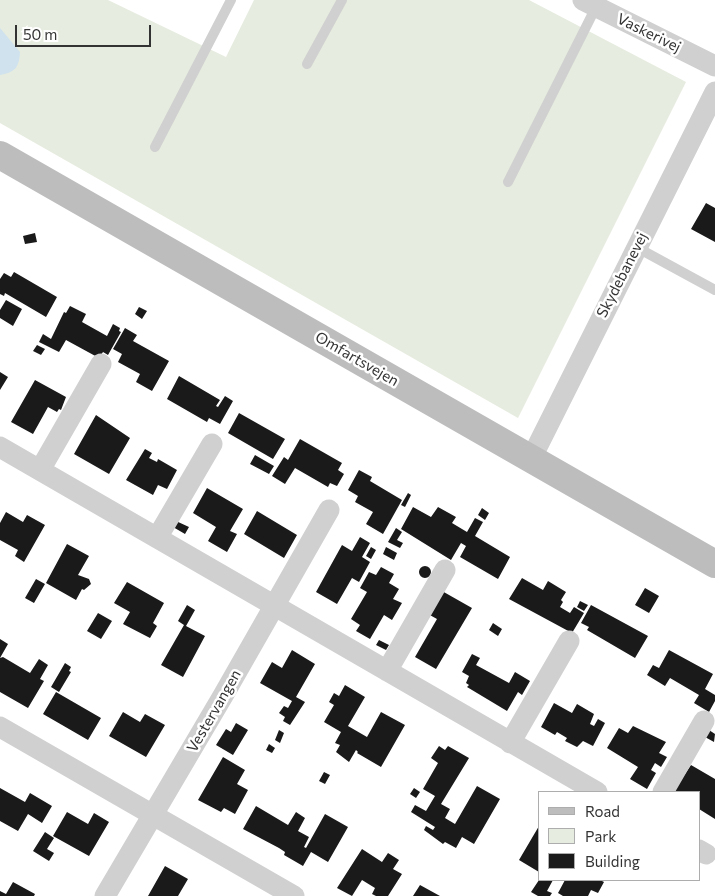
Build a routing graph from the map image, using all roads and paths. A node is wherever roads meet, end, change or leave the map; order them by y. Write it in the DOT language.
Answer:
graph roads {
  1 [pos="231,0"];
  2 [pos="342,0"];
  3 [pos="589,3"];
  4 [pos="307,64"];
  5 [pos="715,66"];
  6 [pos="715,92"];
  7 [pos="155,147"];
  8 [pos="0,155"];
  9 [pos="508,182"];
  10 [pos="636,247"];
  11 [pos="715,290"];
  12 [pos="101,364"];
  13 [pos="212,444"];
  14 [pos="0,447"];
  15 [pos="531,459"];
  16 [pos="40,470"];
  17 [pos="329,510"];
  18 [pos="157,538"];
  19 [pos="715,564"];
  20 [pos="445,570"];
  21 [pos="273,606"];
  22 [pos="569,642"];
  23 [pos="387,672"];
  24 [pos="704,721"];
  25 [pos="0,727"];
  26 [pos="510,743"];
  27 [pos="595,791"];
  28 [pos="664,791"];
  29 [pos="153,816"];
  30 [pos="105,896"];
  31 [pos="294,896"];
  1 -- 7 [label="lane"];
  2 -- 4 [label="lane"];
  3 -- 5 [label="street, Vaskerivej"];
  3 -- 9 [label="lane"];
  6 -- 10 [label="street, Skydebanevej"];
  8 -- 15 [label="main road, Omfartsvejen"];
  10 -- 11 [label="lane"];
  10 -- 15 [label="street, Skydebanevej"];
  12 -- 16 [label="street"];
  13 -- 18 [label="street"];
  14 -- 16 [label="street"];
  15 -- 19 [label="main road, Omfartsvejen"];
  16 -- 18 [label="street"];
  17 -- 21 [label="street, Vestervangen"];
  18 -- 21 [label="street"];
  20 -- 23 [label="street"];
  21 -- 23 [label="street"];
  21 -- 29 [label="street, Vestervangen"];
  22 -- 26 [label="street"];
  23 -- 26 [label="street"];
  24 -- 28 [label="street"];
  25 -- 29 [label="street"];
  26 -- 27 [label="street"];
  29 -- 30 [label="street, Vestervangen"];
  29 -- 31 [label="street"];
}
